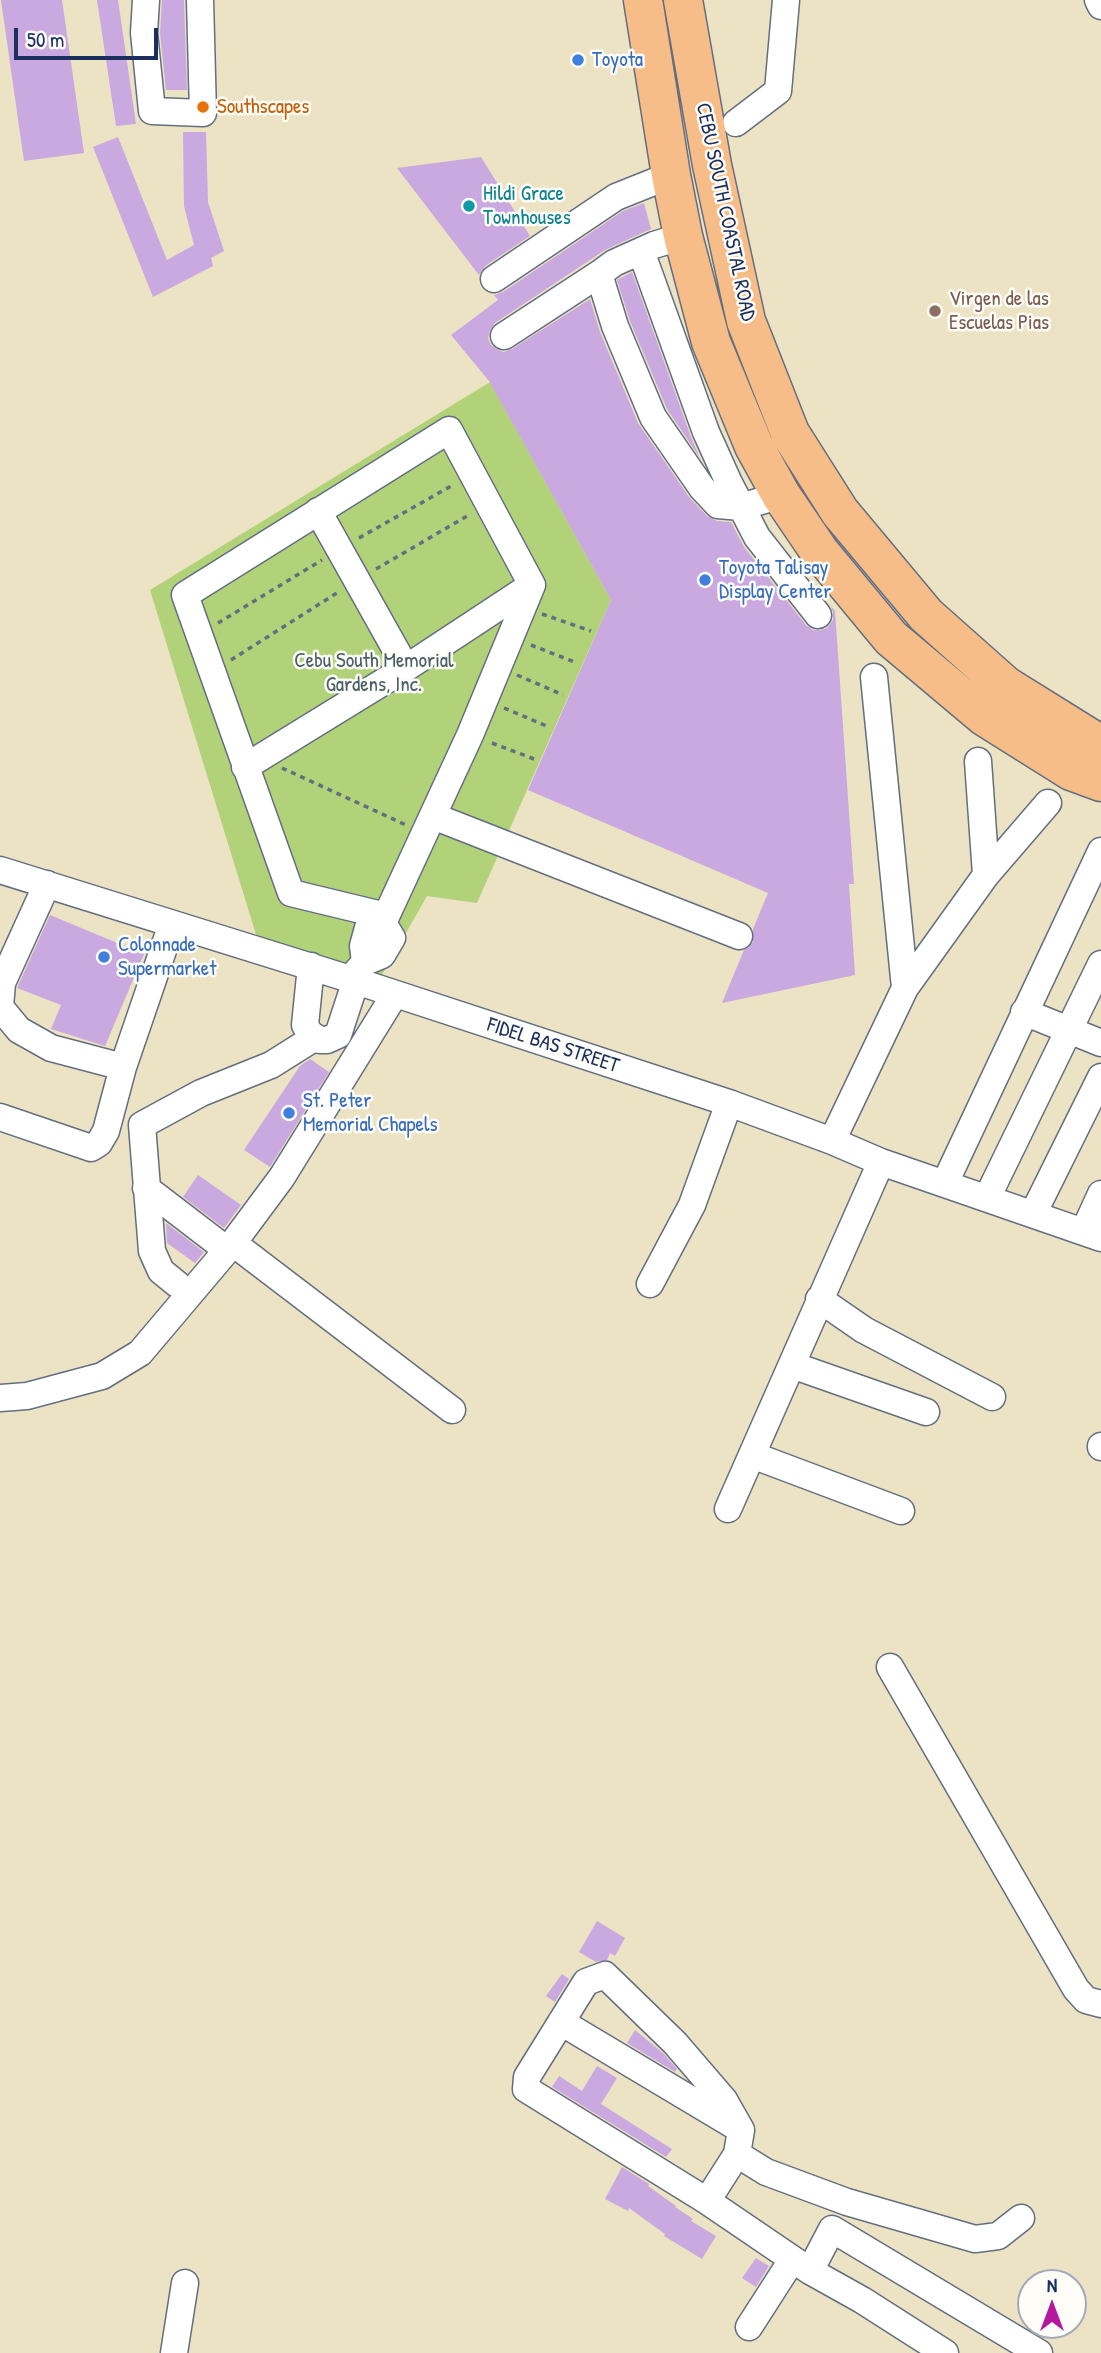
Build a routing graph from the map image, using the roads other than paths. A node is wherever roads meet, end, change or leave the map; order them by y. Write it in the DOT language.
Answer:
graph roads {
  1 [pos="146,0"];
  2 [pos="200,0"];
  3 [pos="643,0"];
  4 [pos="684,0"];
  5 [pos="786,0"];
  6 [pos="1098,0"];
  7 [pos="1101,6"];
  8 [pos="736,123"];
  9 [pos="671,175"];
  10 [pos="683,236"];
  11 [pos="641,251"];
  12 [pos="599,274"];
  13 [pos="494,279"];
  14 [pos="504,336"];
  15 [pos="781,495"];
  16 [pos="741,507"];
  17 [pos="318,510"];
  18 [pos="528,596"];
  19 [pos="818,615"];
  20 [pos="406,668"];
  21 [pos="874,677"];
  22 [pos="1101,745"];
  23 [pos="978,761"];
  24 [pos="253,763"];
  25 [pos="1101,782"];
  26 [pos="1048,803"];
  27 [pos="433,816"];
  28 [pos="1101,851"];
  29 [pos="0,870"];
  30 [pos="986,875"];
  31 [pos="47,884"];
  32 [pos="385,919"];
  33 [pos="172,924"];
  34 [pos="739,936"];
  35 [pos="1101,964"];
  36 [pos="311,966"];
  37 [pos="357,974"];
  38 [pos="905,988"];
  39 [pos="395,994"];
  40 [pos="1024,1012"];
  41 [pos="1070,1030"];
  42 [pos="314,1038"];
  43 [pos="1101,1043"];
  44 [pos="123,1067"];
  45 [pos="1101,1077"];
  46 [pos="729,1103"];
  47 [pos="0,1117"];
  48 [pos="832,1141"];
  49 [pos="881,1162"];
  50 [pos="945,1183"];
  51 [pos="146,1188"];
  52 [pos="1101,1194"];
  53 [pos="987,1198"];
  54 [pos="1033,1214"];
  55 [pos="1093,1235"];
  56 [pos="230,1247"];
  57 [pos="177,1284"];
  58 [pos="650,1284"];
  59 [pos="819,1300"];
  60 [pos="792,1365"];
  61 [pos="992,1397"];
  62 [pos="0,1398"];
  63 [pos="452,1410"];
  64 [pos="926,1412"];
  65 [pos="752,1455"];
  66 [pos="728,1509"];
  67 [pos="901,1511"];
  68 [pos="890,1667"];
  69 [pos="1101,2004"];
  70 [pos="561,2022"];
  71 [pos="739,2142"];
  72 [pos="706,2201"];
  73 [pos="848,2202"];
  74 [pos="1021,2218"];
  75 [pos="832,2229"];
  76 [pos="801,2266"];
  77 [pos="185,2283"];
  78 [pos="749,2327"];
  79 [pos="174,2353"];
  80 [pos="945,2353"];
  81 [pos="1039,2353"];
  1 -- 2 [label="street"];
  3 -- 9 [label="highway, CEBU SOUTH COASTAL ROAD"];
  4 -- 22 [label="highway, CEBU SOUTH COASTAL ROAD"];
  5 -- 8 [label="street"];
  6 -- 7 [label="street"];
  9 -- 10 [label="highway, CEBU SOUTH COASTAL ROAD"];
  9 -- 13 [label="street"];
  10 -- 11 [label="street"];
  10 -- 15 [label="highway, CEBU SOUTH COASTAL ROAD"];
  11 -- 12 [label="street"];
  11 -- 16 [label="street"];
  12 -- 14 [label="street"];
  12 -- 16 [label="street"];
  15 -- 16 [label="street"];
  15 -- 25 [label="highway, CEBU SOUTH COASTAL ROAD"];
  16 -- 19 [label="street"];
  17 -- 18 [label="street"];
  17 -- 20 [label="street"];
  17 -- 24 [label="street"];
  18 -- 20 [label="street"];
  18 -- 27 [label="street"];
  20 -- 24 [label="street"];
  21 -- 38 [label="street"];
  23 -- 30 [label="street"];
  24 -- 32 [label="street"];
  26 -- 30 [label="street"];
  27 -- 32 [label="street"];
  27 -- 34 [label="street"];
  28 -- 40 [label="street"];
  29 -- 31 [label="street, FIDEL BAS STREET"];
  30 -- 38 [label="street"];
  31 -- 33 [label="street, FIDEL BAS STREET"];
  31 -- 44 [label="street"];
  32 -- 37 [label="street"];
  33 -- 36 [label="street, FIDEL BAS STREET"];
  33 -- 44 [label="street"];
  35 -- 41 [label="street"];
  36 -- 37 [label="street, FIDEL BAS STREET"];
  36 -- 42 [label="street"];
  37 -- 39 [label="street, FIDEL BAS STREET"];
  37 -- 42 [label="street"];
  38 -- 48 [label="street"];
  39 -- 46 [label="street, FIDEL BAS STREET"];
  39 -- 56 [label="street"];
  40 -- 41 [label="street"];
  40 -- 50 [label="street"];
  41 -- 43 [label="street"];
  41 -- 53 [label="street"];
  42 -- 51 [label="street"];
  44 -- 47 [label="street"];
  45 -- 54 [label="street"];
  46 -- 48 [label="street, FIDEL BAS STREET"];
  46 -- 58 [label="street"];
  48 -- 49 [label="street, FIDEL BAS STREET"];
  49 -- 50 [label="street, FIDEL BAS STREET"];
  49 -- 59 [label="street"];
  50 -- 53 [label="street, FIDEL BAS STREET"];
  51 -- 56 [label="street"];
  51 -- 57 [label="street"];
  52 -- 55 [label="street"];
  53 -- 54 [label="street, FIDEL BAS STREET"];
  54 -- 55 [label="street, FIDEL BAS STREET"];
  56 -- 62 [label="street"];
  56 -- 63 [label="street"];
  59 -- 60 [label="street"];
  59 -- 61 [label="street"];
  60 -- 64 [label="street"];
  60 -- 65 [label="street"];
  65 -- 66 [label="street"];
  65 -- 67 [label="street"];
  68 -- 69 [label="street"];
  70 -- 71 [label="street"];
  70 -- 71 [label="street"];
  70 -- 72 [label="street"];
  71 -- 72 [label="street"];
  71 -- 73 [label="street"];
  72 -- 76 [label="street"];
  73 -- 74 [label="street"];
  73 -- 75 [label="street"];
  75 -- 76 [label="street"];
  75 -- 81 [label="street"];
  76 -- 78 [label="street"];
  76 -- 80 [label="street"];
  77 -- 79 [label="street"];
}
